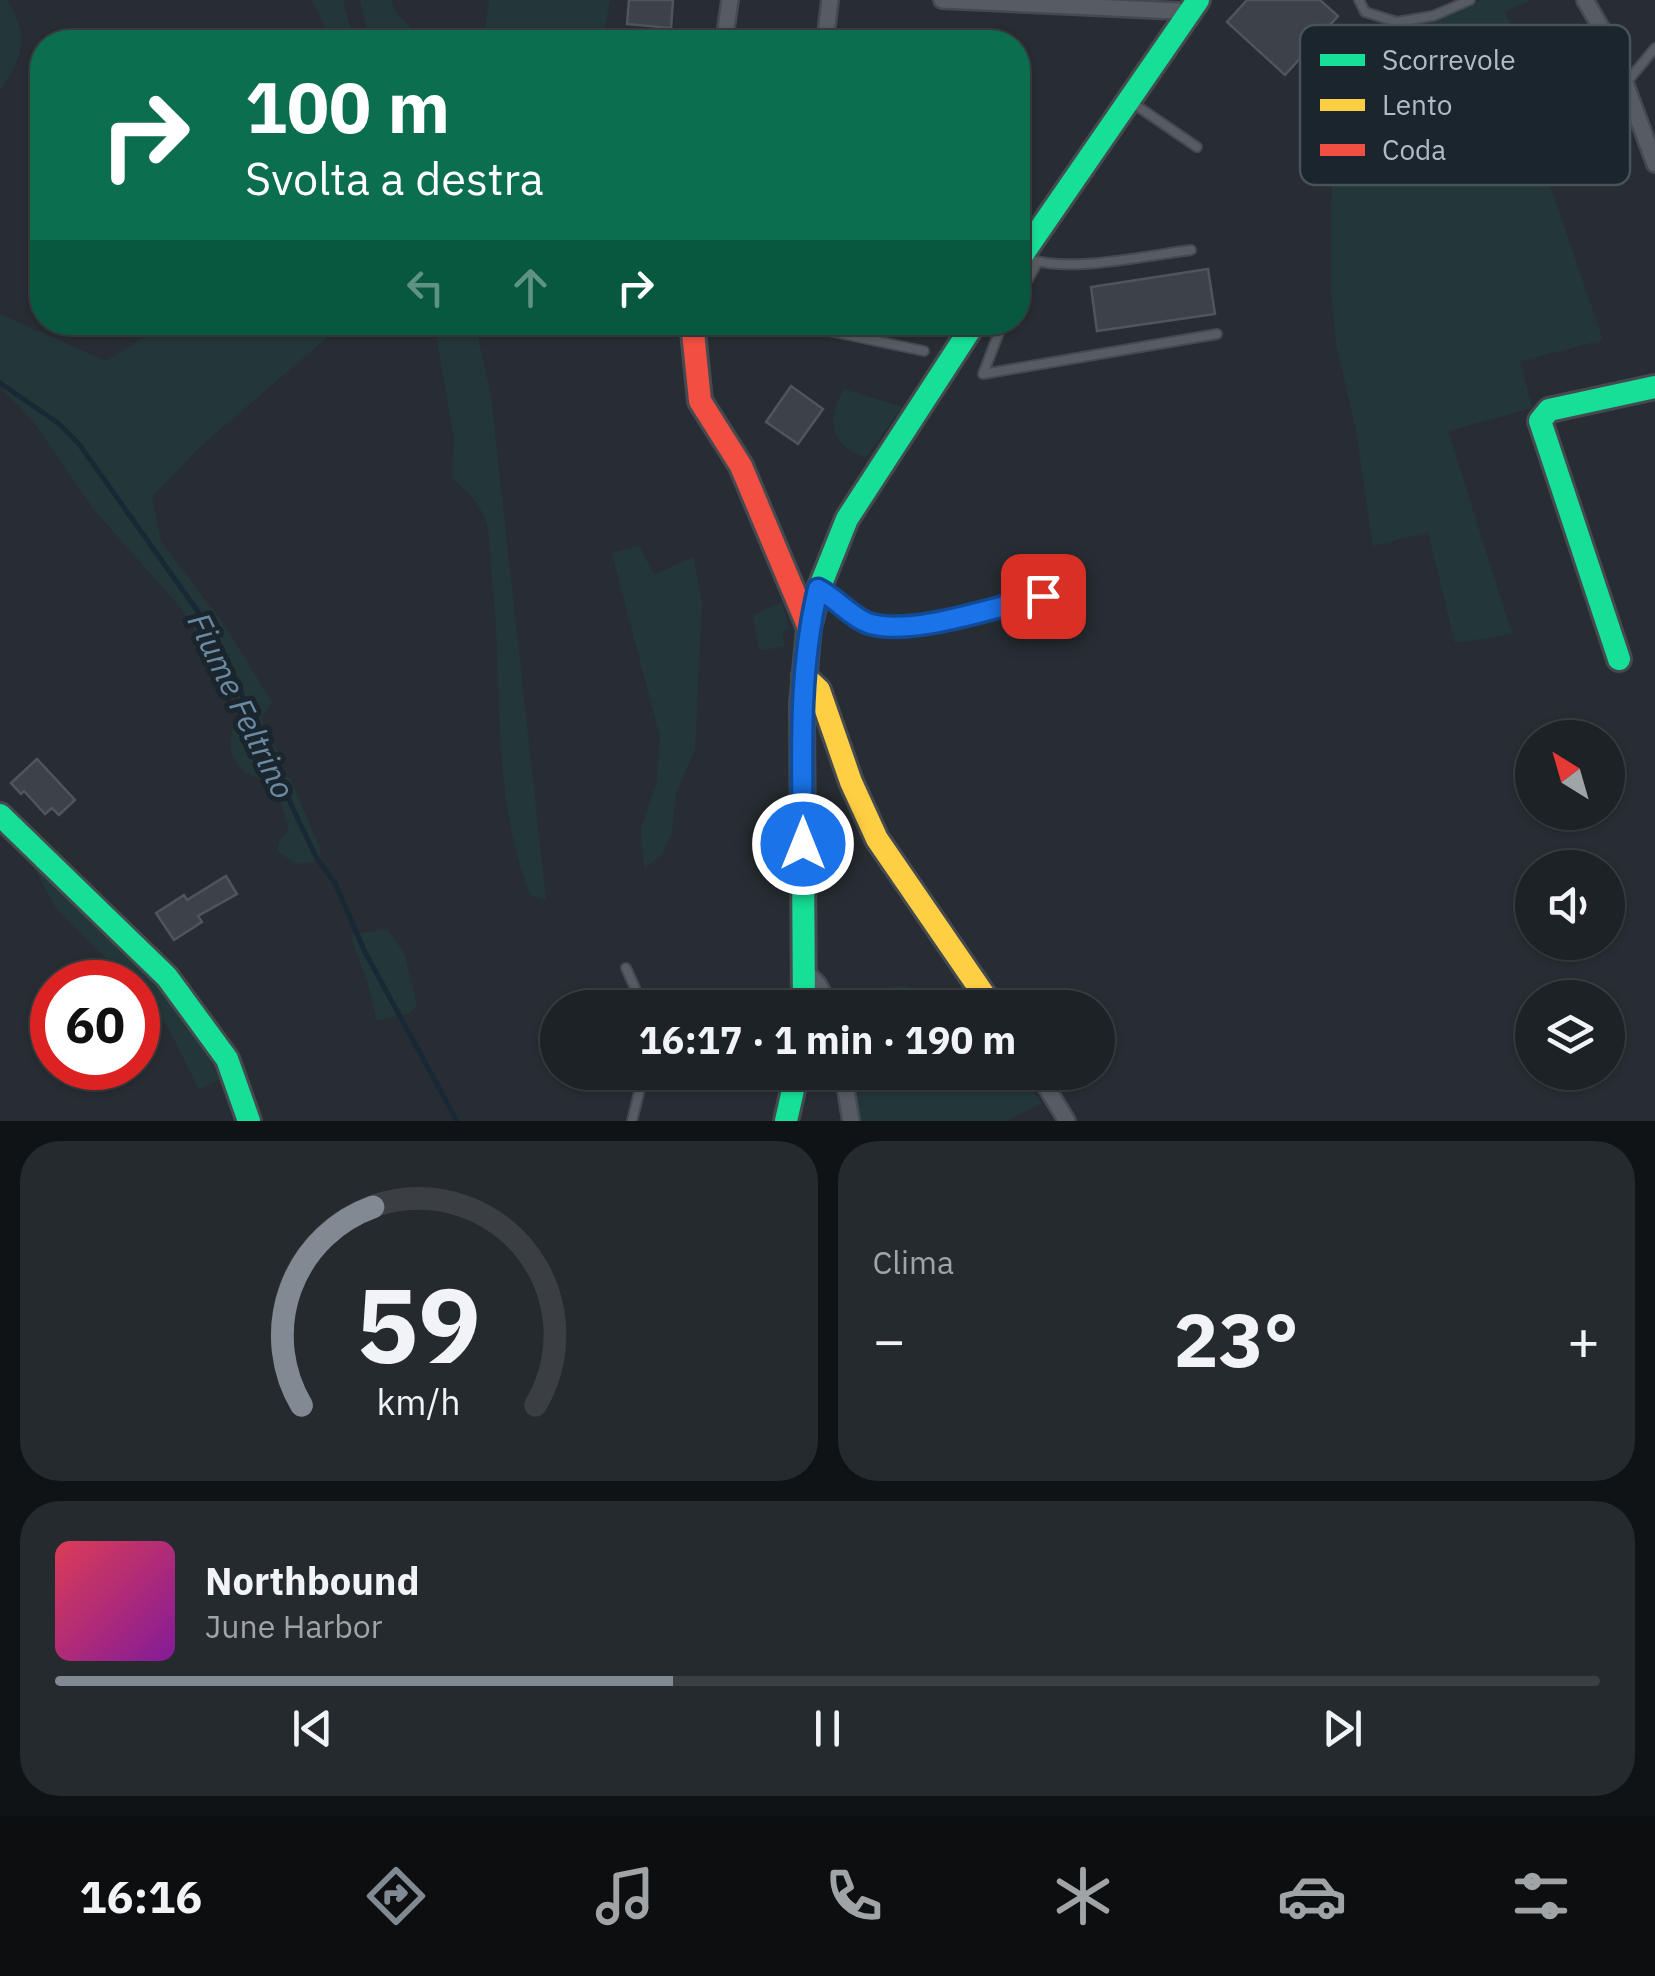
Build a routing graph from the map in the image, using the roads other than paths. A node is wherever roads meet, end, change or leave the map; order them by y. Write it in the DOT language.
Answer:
graph roads {
  1 [pos="730,0"];
  2 [pos="830,0"];
  3 [pos="942,0"];
  4 [pos="1359,0"];
  5 [pos="1470,0"];
  6 [pos="1585,0"];
  7 [pos="1018,2"];
  8 [pos="1193,9"];
  9 [pos="1600,25"];
  10 [pos="726,30"];
  11 [pos="826,30"];
  12 [pos="1655,48"];
  13 [pos="1630,79"];
  14 [pos="1630,95"];
  15 [pos="1130,102"];
  16 [pos="1196,147"];
  17 [pos="1655,164"];
  18 [pos="1192,250"];
  19 [pos="1030,252"];
  20 [pos="1030,261"];
  21 [pos="1217,334"];
  22 [pos="693,335"];
  23 [pos="848,335"];
  24 [pos="967,335"];
  25 [pos="998,335"];
  26 [pos="924,351"];
  27 [pos="1655,387"];
  28 [pos="818,589"];
  29 [pos="1043,596"];
  30 [pos="809,628"];
  31 [pos="1619,659"];
  32 [pos="804,676"];
  33 [pos="0,815"];
  34 [pos="626,968"];
  35 [pos="804,970"];
  36 [pos="636,990"];
  37 [pos="804,990"];
  38 [pos="821,990"];
  39 [pos="981,990"];
  40 [pos="640,1090"];
  41 [pos="793,1090"];
  42 [pos="846,1090"];
  43 [pos="1048,1090"];
  44 [pos="249,1121"];
  45 [pos="632,1121"];
  46 [pos="786,1121"];
  47 [pos="851,1121"];
  48 [pos="1067,1121"];
  1 -- 10 [label="street"];
  2 -- 11 [label="street"];
  3 -- 7 [label="street"];
  4 -- 5 [label="lane"];
  6 -- 9 [label="street"];
  7 -- 8 [label="street"];
  8 -- 15 [label="street"];
  12 -- 13 [label="lane"];
  14 -- 17 [label="street"];
  15 -- 16 [label="lane"];
  15 -- 19 [label="street"];
  18 -- 20 [label="lane"];
  21 -- 25 [label="lane"];
  22 -- 30 [label="street"];
  23 -- 26 [label="lane"];
  24 -- 28 [label="street"];
  27 -- 31 [label="street"];
  28 -- 29 [label="lane"];
  28 -- 30 [label="street"];
  30 -- 32 [label="street"];
  32 -- 35 [label="street"];
  32 -- 39 [label="street"];
  33 -- 44 [label="street"];
  34 -- 36 [label="lane"];
  35 -- 37 [label="street"];
  35 -- 38 [label="street"];
  40 -- 45 [label="lane"];
  41 -- 46 [label="street"];
  42 -- 47 [label="street"];
  43 -- 48 [label="street"];
}
